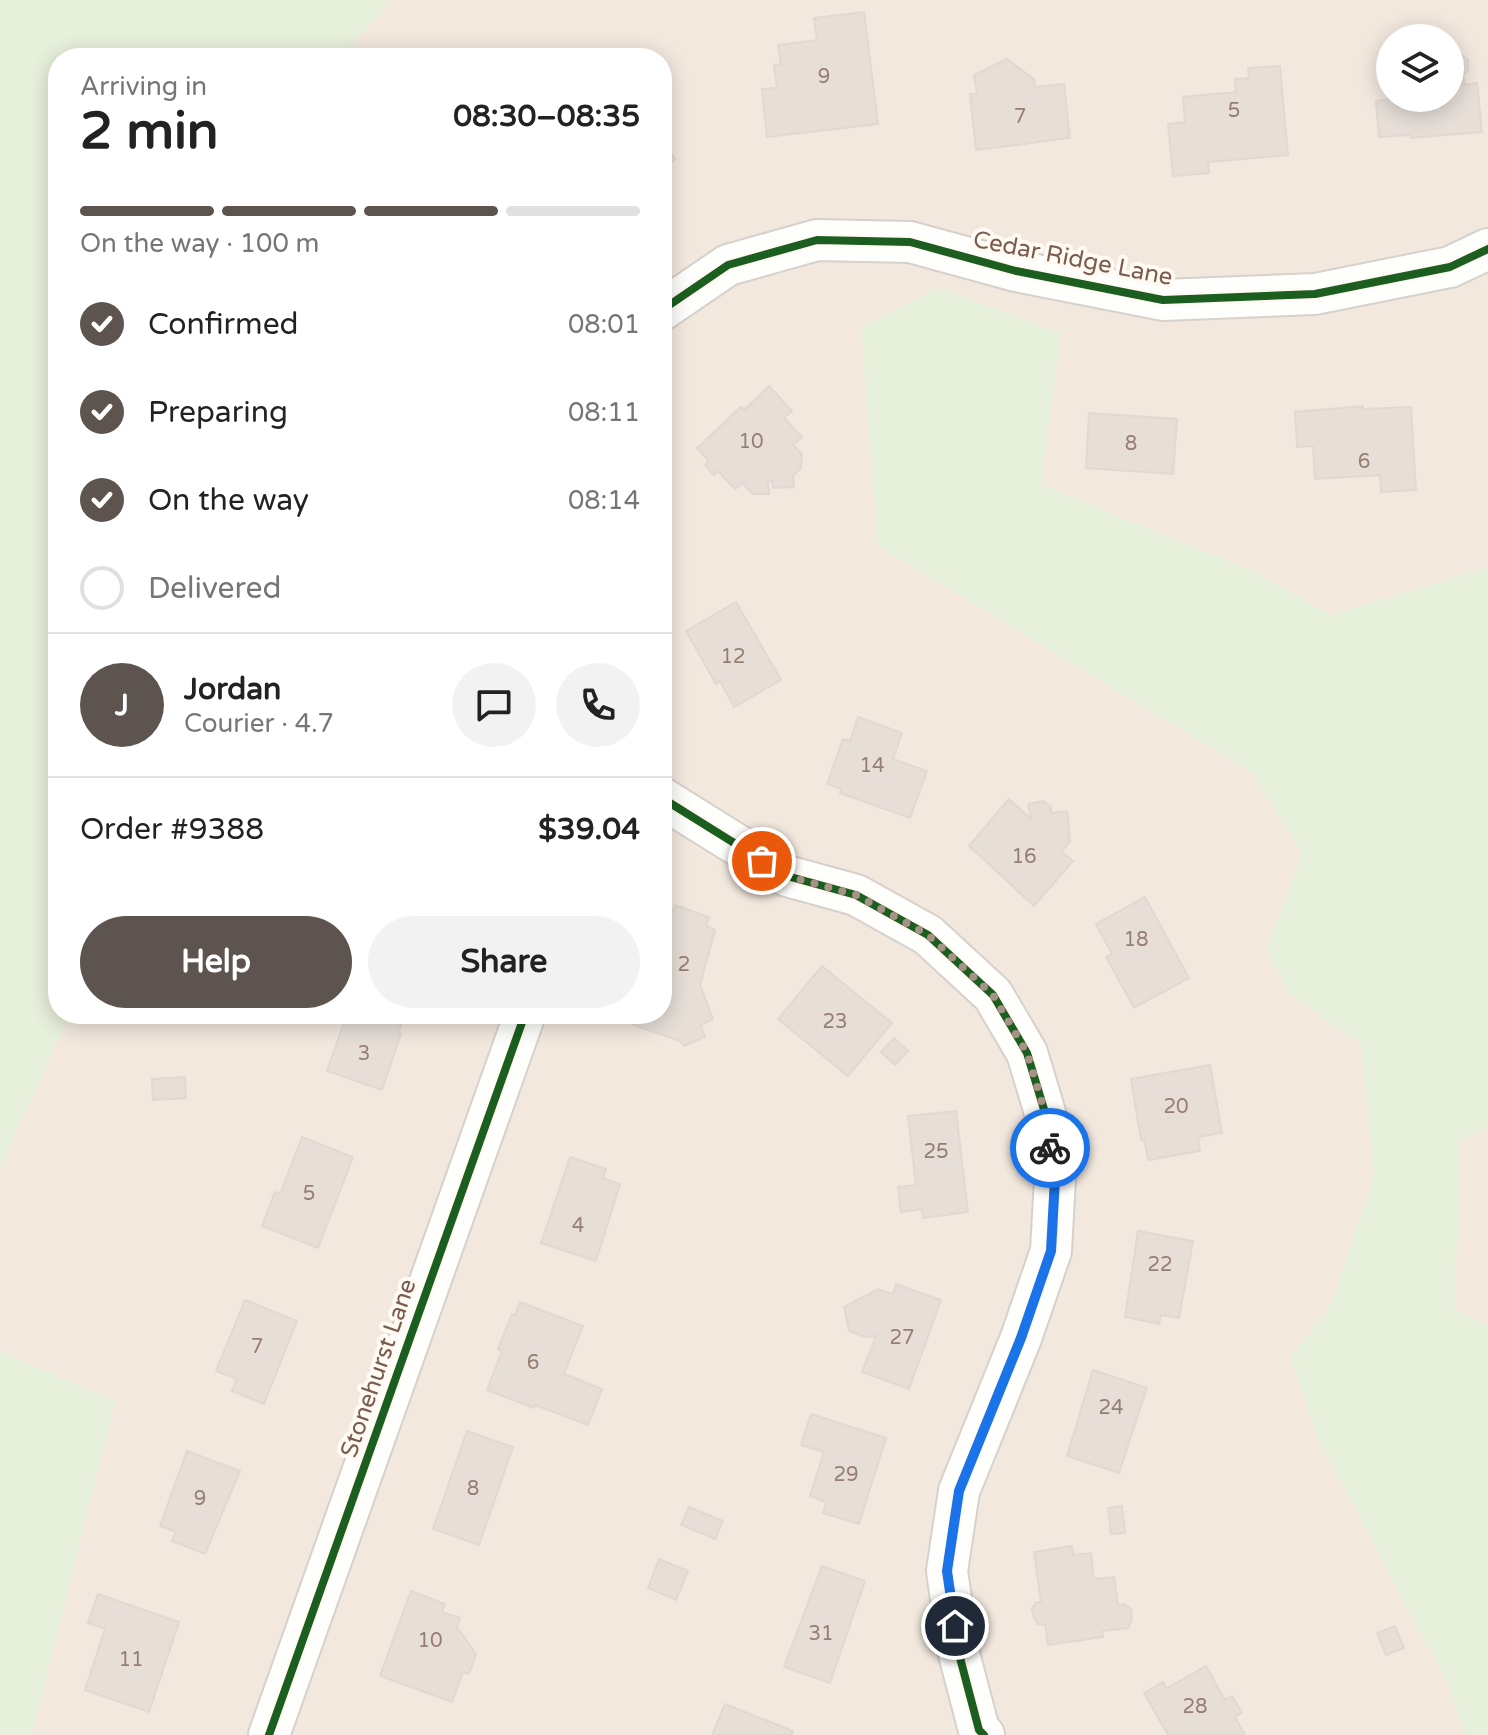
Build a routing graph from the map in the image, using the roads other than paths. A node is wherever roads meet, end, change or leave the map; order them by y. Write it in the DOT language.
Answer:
graph roads {
  1 [pos="1488,249"];
  2 [pos="672,303"];
  3 [pos="672,804"];
  4 [pos="521,1024"];
  5 [pos="977,1733"];
  6 [pos="269,1735"];
  1 -- 2 [label="street, Cedar Ridge Lane"];
  3 -- 5 [label="street"];
  4 -- 6 [label="street, Stonehurst Lane"];
}
